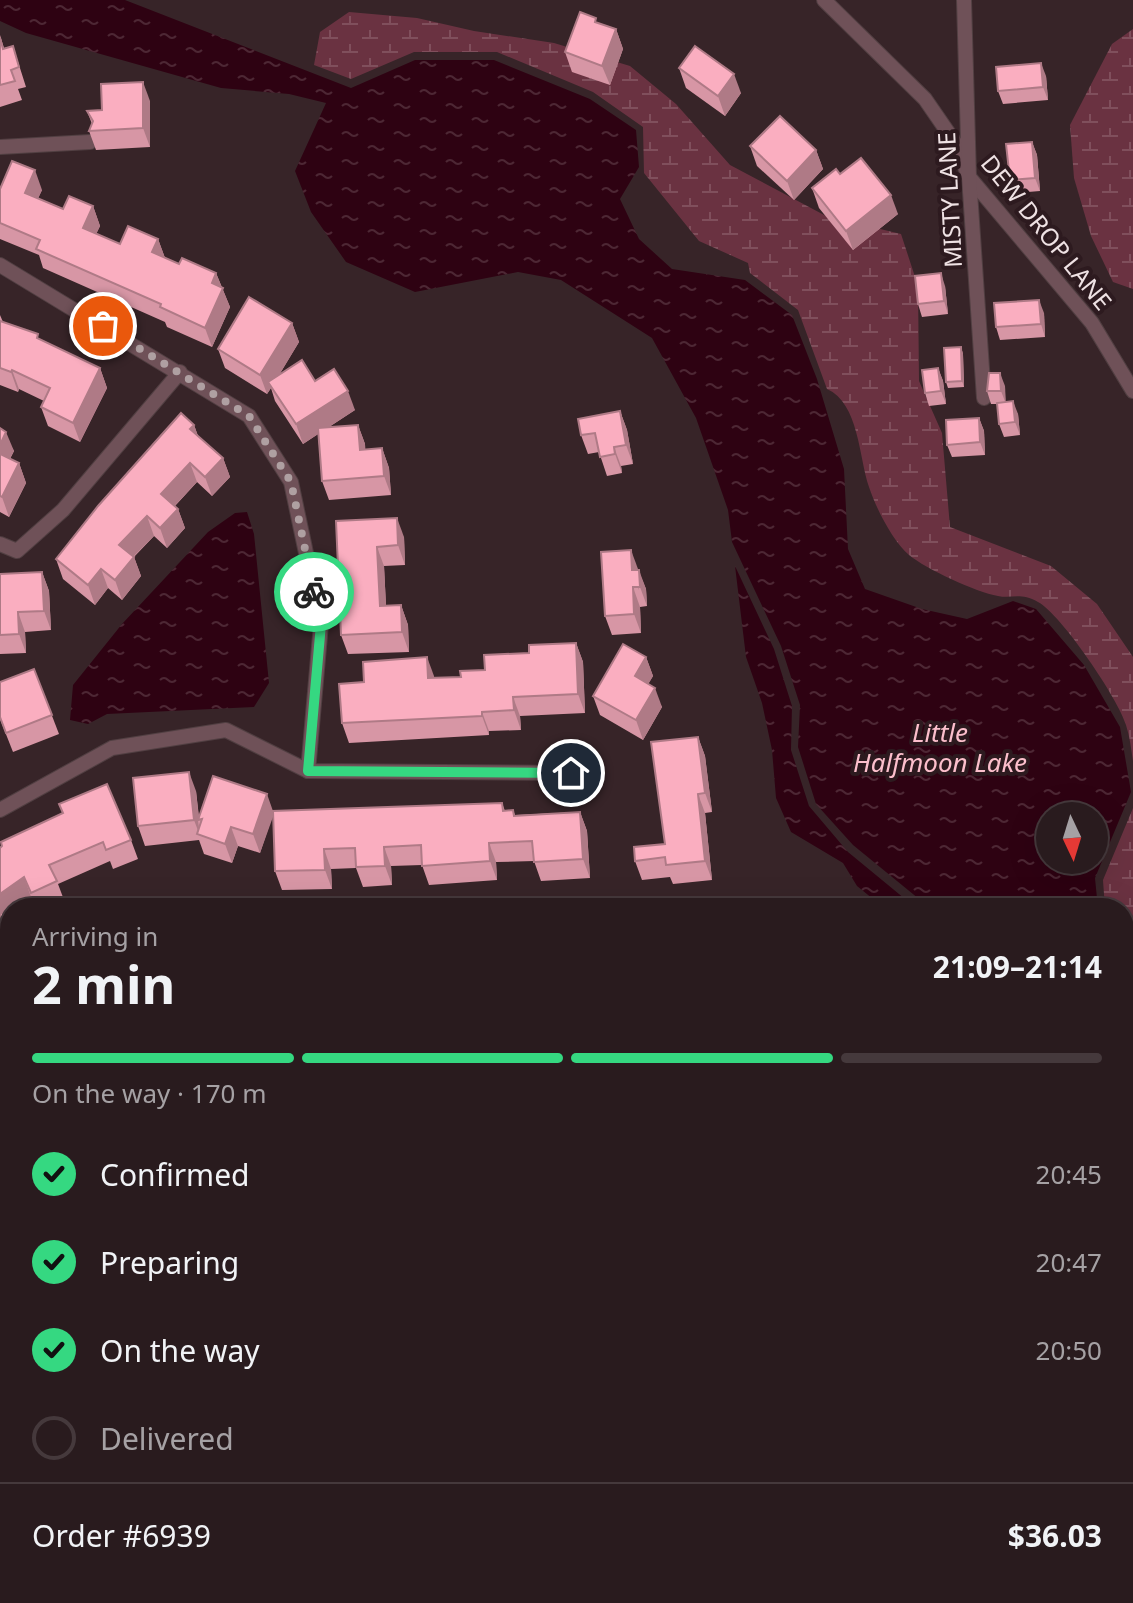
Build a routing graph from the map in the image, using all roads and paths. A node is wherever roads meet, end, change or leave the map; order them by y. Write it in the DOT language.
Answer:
graph roads {
  1 [pos="824,0"];
  2 [pos="964,0"];
  3 [pos="90,142"];
  4 [pos="0,147"];
  5 [pos="969,177"];
  6 [pos="0,265"];
  7 [pos="180,372"];
  8 [pos="1133,391"];
  9 [pos="984,398"];
  10 [pos="0,544"];
  11 [pos="308,771"];
  12 [pos="571,773"];
  13 [pos="0,810"];
  1 -- 5 [label="street, DEW DROP LANE"];
  2 -- 5 [label="street, MISTY LANE"];
  3 -- 4 [label="street"];
  5 -- 8 [label="street, DEW DROP LANE"];
  5 -- 9 [label="street, MISTY LANE"];
  6 -- 7 [label="street"];
  7 -- 10 [label="street"];
  7 -- 11 [label="street"];
  11 -- 12 [label="street"];
  11 -- 13 [label="street"];
}
